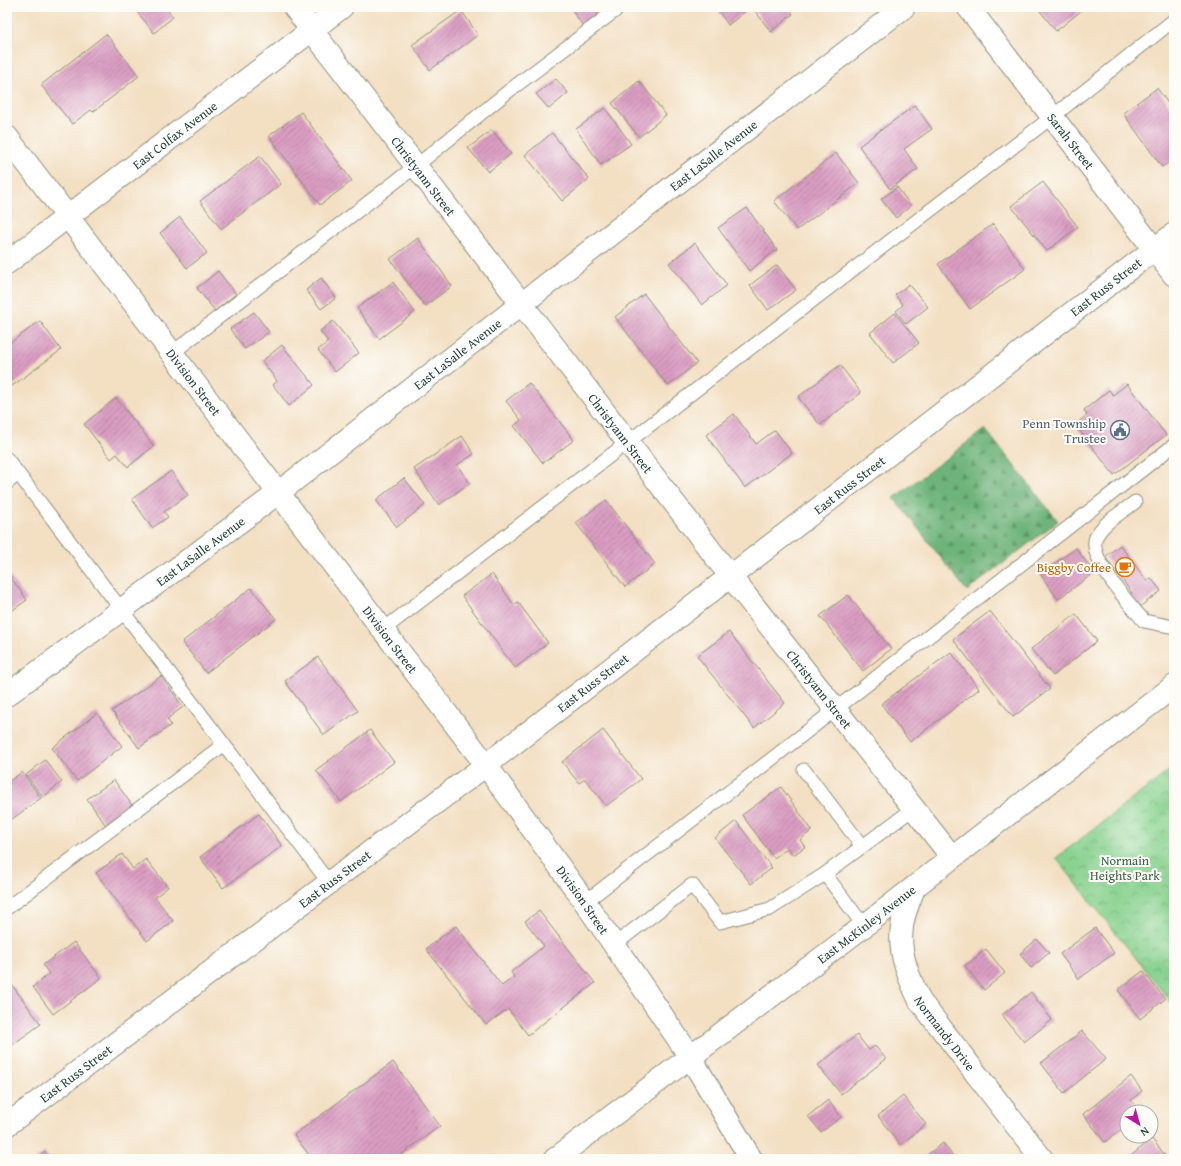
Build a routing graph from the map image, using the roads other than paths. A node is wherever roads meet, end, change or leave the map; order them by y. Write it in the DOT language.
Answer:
graph roads {
  1 [pos="294,7"];
  2 [pos="342,7"];
  3 [pos="620,7"];
  4 [pos="904,7"];
  5 [pos="968,7"];
  6 [pos="1174,20"];
  7 [pos="312,31"];
  8 [pos="1052,117"];
  9 [pos="7,137"];
  10 [pos="416,166"];
  11 [pos="68,217"];
  12 [pos="1174,234"];
  13 [pos="1154,249"];
  14 [pos="7,263"];
  15 [pos="1174,275"];
  16 [pos="521,303"];
  17 [pos="172,354"];
  18 [pos="629,443"];
  19 [pos="1174,445"];
  20 [pos="7,459"];
  21 [pos="18,474"];
  22 [pos="7,483"];
  23 [pos="278,493"];
  24 [pos="1135,502"];
  25 [pos="732,577"];
  26 [pos="121,609"];
  27 [pos="1174,627"];
  28 [pos="384,629"];
  29 [pos="1174,686"];
  30 [pos="7,695"];
  31 [pos="835,709"];
  32 [pos="223,745"];
  33 [pos="486,765"];
  34 [pos="804,770"];
  35 [pos="913,808"];
  36 [pos="862,846"];
  37 [pos="952,857"];
  38 [pos="825,874"];
  39 [pos="330,884"];
  40 [pos="914,888"];
  41 [pos="585,902"];
  42 [pos="7,908"];
  43 [pos="864,926"];
  44 [pos="614,945"];
  45 [pos="691,1058"];
  46 [pos="7,1125"];
  47 [pos="555,1159"];
  48 [pos="750,1159"];
  49 [pos="1042,1159"];
  1 -- 7 [label="street, Christyann Street"];
  2 -- 7 [label="street, East Colfax Avenue"];
  3 -- 10 [label="lane"];
  4 -- 16 [label="street, East LaSalle Avenue"];
  5 -- 8 [label="street, Sarah Street"];
  6 -- 8 [label="lane"];
  7 -- 10 [label="street, Christyann Street"];
  7 -- 11 [label="street, East Colfax Avenue"];
  8 -- 13 [label="street, Sarah Street"];
  8 -- 18 [label="lane"];
  9 -- 11 [label="street, Division Street"];
  10 -- 16 [label="street, Christyann Street"];
  10 -- 17 [label="lane"];
  11 -- 14 [label="street, East Colfax Avenue"];
  11 -- 17 [label="street, Division Street"];
  12 -- 13 [label="street, East Russ Street"];
  13 -- 15 [label="street, Sarah Street"];
  13 -- 25 [label="street, East Russ Street"];
  16 -- 18 [label="street, Christyann Street"];
  16 -- 23 [label="street, East LaSalle Avenue"];
  17 -- 23 [label="street, Division Street"];
  18 -- 25 [label="street, Christyann Street"];
  18 -- 28 [label="lane"];
  19 -- 31 [label="lane"];
  20 -- 21 [label="lane"];
  21 -- 22 [label="lane"];
  21 -- 26 [label="lane"];
  23 -- 26 [label="street, East LaSalle Avenue"];
  23 -- 28 [label="street, Division Street"];
  24 -- 27 [label="lane"];
  25 -- 31 [label="street, Christyann Street"];
  25 -- 33 [label="street, East Russ Street"];
  26 -- 30 [label="street, East LaSalle Avenue"];
  26 -- 32 [label="lane"];
  28 -- 33 [label="street, Division Street"];
  29 -- 37 [label="street, East McKinley Avenue"];
  31 -- 35 [label="street, Christyann Street"];
  31 -- 41 [label="lane"];
  32 -- 39 [label="lane"];
  32 -- 42 [label="lane"];
  33 -- 39 [label="street, East Russ Street"];
  33 -- 41 [label="street, Division Street"];
  34 -- 36 [label="lane"];
  35 -- 36 [label="lane"];
  35 -- 37 [label="street, Christyann Street"];
  36 -- 38 [label="lane"];
  37 -- 40 [label="street, East McKinley Avenue"];
  38 -- 43 [label="lane"];
  38 -- 44 [label="lane"];
  39 -- 46 [label="street, East Russ Street"];
  40 -- 43 [label="street, East McKinley Avenue"];
  40 -- 49 [label="street, Normandy Drive"];
  41 -- 44 [label="street, Division Street"];
  43 -- 45 [label="street, East McKinley Avenue"];
  44 -- 45 [label="street, Division Street"];
  45 -- 47 [label="street, East McKinley Avenue"];
  45 -- 48 [label="street, Division Street"];
}
